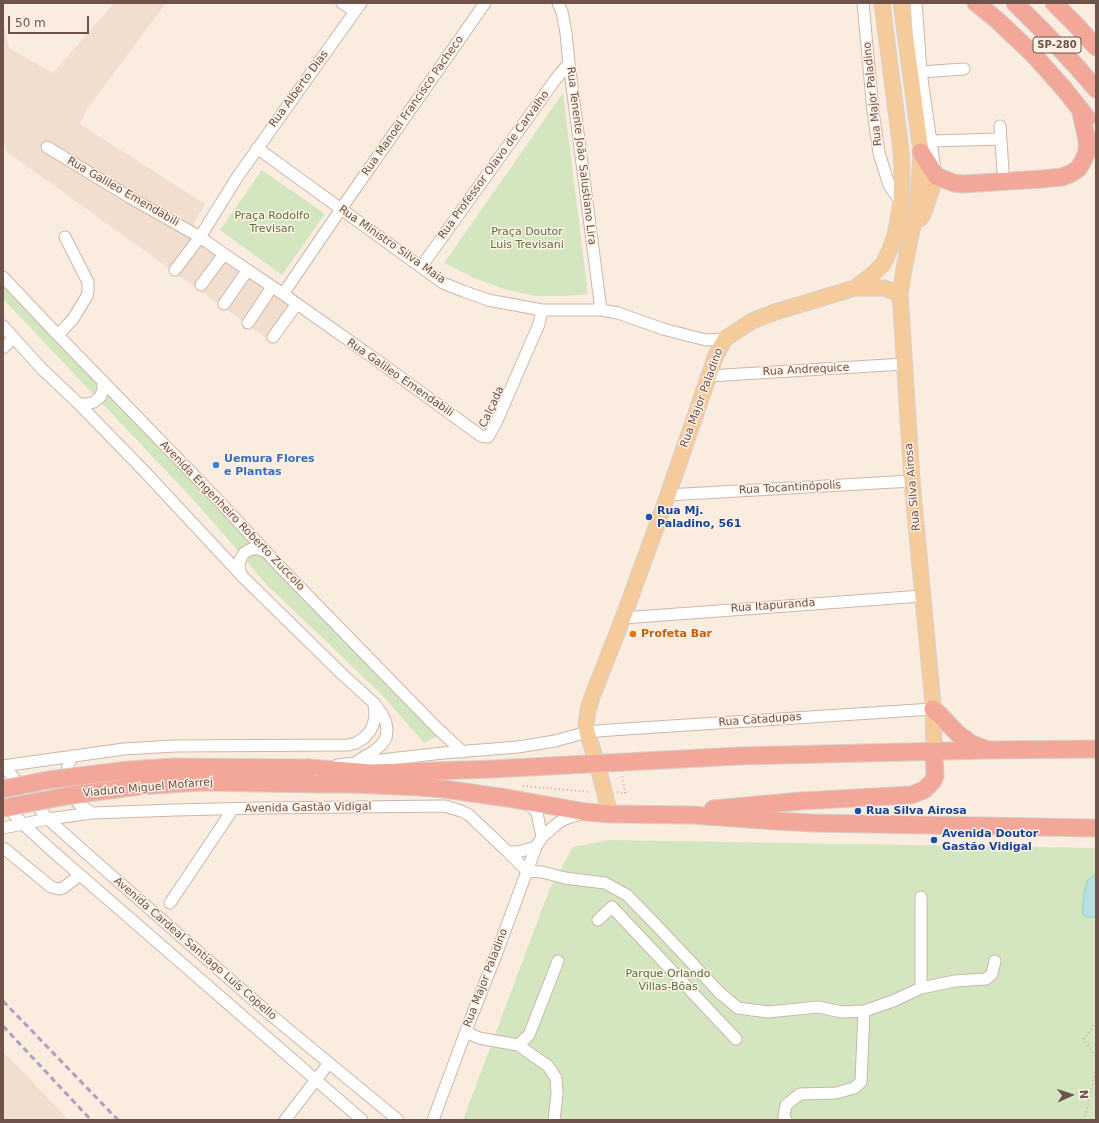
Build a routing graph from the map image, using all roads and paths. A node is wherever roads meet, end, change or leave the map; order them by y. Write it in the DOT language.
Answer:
graph roads {
  1 [pos="342,3"];
  2 [pos="485,3"];
  3 [pos="558,3"];
  4 [pos="864,3"];
  5 [pos="882,3"];
  6 [pos="901,3"];
  7 [pos="916,3"];
  8 [pos="976,3"];
  9 [pos="1015,3"];
  10 [pos="1054,3"];
  11 [pos="358,7"];
  12 [pos="1096,47"];
  13 [pos="569,64"];
  14 [pos="964,69"];
  15 [pos="921,72"];
  16 [pos="1096,89"];
  17 [pos="1080,109"];
  18 [pos="1000,126"];
  19 [pos="1096,128"];
  20 [pos="1001,139"];
  21 [pos="924,147"];
  22 [pos="46,148"];
  23 [pos="257,148"];
  24 [pos="1003,171"];
  25 [pos="936,176"];
  26 [pos="901,203"];
  27 [pos="341,209"];
  28 [pos="911,233"];
  29 [pos="200,236"];
  30 [pos="65,237"];
  31 [pos="224,254"];
  32 [pos="421,267"];
  33 [pos="175,270"];
  34 [pos="247,271"];
  35 [pos="3,277"];
  36 [pos="201,285"];
  37 [pos="272,287"];
  38 [pos="855,288"];
  39 [pos="283,294"];
  40 [pos="900,294"];
  41 [pos="224,304"];
  42 [pos="297,304"];
  43 [pos="542,310"];
  44 [pos="601,310"];
  45 [pos="248,323"];
  46 [pos="3,326"];
  47 [pos="58,335"];
  48 [pos="273,337"];
  49 [pos="14,338"];
  50 [pos="725,339"];
  51 [pos="706,340"];
  52 [pos="3,348"];
  53 [pos="716,355"];
  54 [pos="904,364"];
  55 [pos="709,376"];
  56 [pos="103,382"];
  57 [pos="79,404"];
  58 [pos="912,481"];
  59 [pos="668,495"];
  60 [pos="266,553"];
  61 [pos="242,576"];
  62 [pos="922,596"];
  63 [pos="623,618"];
  64 [pos="374,703"];
  65 [pos="933,709"];
  66 [pos="587,732"];
  67 [pos="1096,749"];
  68 [pos="987,750"];
  69 [pos="463,752"];
  70 [pos="934,752"];
  71 [pos="72,756"];
  72 [pos="597,762"];
  73 [pos="354,763"];
  74 [pos="3,766"];
  75 [pos="621,773"];
  76 [pos="314,774"];
  77 [pos="3,789"];
  78 [pos="619,792"];
  79 [pos="3,802"];
  80 [pos="524,802"];
  81 [pos="3,808"];
  82 [pos="233,809"];
  83 [pos="586,812"];
  84 [pos="92,813"];
  85 [pos="610,814"];
  86 [pos="692,814"];
  87 [pos="48,819"];
  88 [pos="22,823"];
  89 [pos="3,828"];
  90 [pos="1096,828"];
  91 [pos="542,837"];
  92 [pos="536,847"];
  93 [pos="5,849"];
  94 [pos="508,852"];
  95 [pos="526,871"];
  96 [pos="80,875"];
  97 [pos="921,897"];
  98 [pos="170,903"];
  99 [pos="598,920"];
  100 [pos="558,961"];
  101 [pos="995,961"];
  102 [pos="921,988"];
  103 [pos="864,1012"];
  104 [pos="1096,1022"];
  105 [pos="466,1032"];
  106 [pos="736,1039"];
  107 [pos="518,1045"];
  108 [pos="1096,1058"];
  109 [pos="330,1063"];
  110 [pos="1096,1070"];
  111 [pos="316,1080"];
  112 [pos="285,1120"];
  113 [pos="362,1120"];
  114 [pos="398,1120"];
  115 [pos="433,1120"];
  116 [pos="554,1120"];
  117 [pos="786,1120"];
  118 [pos="1084,1120"];
  1 -- 11 [label="street"];
  2 -- 27 [label="street, Rua Manoel Francisco Pacheco"];
  3 -- 13 [label="street, Rua Tenente João Salustiano Lira"];
  4 -- 26 [label="street, Rua Major Paladino"];
  5 -- 26 [label="main road"];
  6 -- 21 [label="main road"];
  7 -- 15 [label="street"];
  8 -- 17 [label="highway"];
  9 -- 16 [label="highway, SP-280"];
  10 -- 12 [label="highway"];
  11 -- 23 [label="street, Rua Alberto Dias"];
  13 -- 32 [label="street, Rua Professor Olavo de Carvalho"];
  13 -- 44 [label="street, Rua Tenente João Salustiano Lira"];
  14 -- 15 [label="street"];
  15 -- 21 [label="street"];
  17 -- 19 [label="highway"];
  17 -- 25 [label="highway"];
  18 -- 20 [label="street"];
  20 -- 21 [label="street"];
  20 -- 24 [label="street"];
  21 -- 25 [label="highway"];
  21 -- 28 [label="main road"];
  22 -- 29 [label="street, Rua Galileo Emendabili"];
  23 -- 27 [label="street, Rua Ministro Silva Maia"];
  23 -- 29 [label="street, Rua Alberto Dias"];
  25 -- 28 [label="main road"];
  26 -- 38 [label="main road, Rua Major Paladino"];
  27 -- 32 [label="street, Rua Ministro Silva Maia"];
  27 -- 39 [label="street, Rua Manoel Francisco Pacheco"];
  28 -- 40 [label="main road"];
  29 -- 31 [label="street, Rua Galileo Emendabili"];
  29 -- 33 [label="street"];
  30 -- 47 [label="street"];
  31 -- 34 [label="street, Rua Galileo Emendabili"];
  31 -- 36 [label="street"];
  32 -- 43 [label="street, Rua Ministro Silva Maia"];
  34 -- 37 [label="street, Rua Galileo Emendabili"];
  34 -- 41 [label="street"];
  35 -- 47 [label="street, Avenida Engenheiro Roberto Zuccolo"];
  37 -- 39 [label="street, Rua Galileo Emendabili"];
  37 -- 45 [label="street"];
  38 -- 40 [label="main road"];
  38 -- 50 [label="main road, Rua Major Paladino"];
  39 -- 42 [label="street, Rua Galileo Emendabili"];
  40 -- 54 [label="main road, Rua Silva Airosa"];
  42 -- 43 [label="street, Rua Galileo Emendabili"];
  42 -- 48 [label="street"];
  43 -- 44 [label="street, Rua Ministro Silva Maia"];
  44 -- 51 [label="street, Rua Ministro Silva Maia"];
  46 -- 49 [label="street"];
  47 -- 56 [label="street, Avenida Engenheiro Roberto Zuccolo"];
  49 -- 52 [label="street"];
  49 -- 57 [label="street"];
  50 -- 51 [label="street, Rua Ministro Silva Maia"];
  50 -- 53 [label="main road, Rua Major Paladino"];
  51 -- 53 [label="street"];
  53 -- 55 [label="main road, Rua Major Paladino"];
  54 -- 55 [label="street, Rua Andrequice"];
  54 -- 58 [label="main road, Rua Silva Airosa"];
  55 -- 59 [label="main road, Rua Major Paladino"];
  56 -- 57 [label="street"];
  56 -- 60 [label="street, Avenida Engenheiro Roberto Zuccolo"];
  57 -- 61 [label="street"];
  58 -- 59 [label="street, Rua Tocantinópolis"];
  58 -- 62 [label="main road, Rua Silva Airosa"];
  59 -- 63 [label="main road, Rua Major Paladino"];
  60 -- 61 [label="street"];
  60 -- 69 [label="street, Avenida Engenheiro Roberto Zuccolo"];
  61 -- 64 [label="street"];
  62 -- 63 [label="street, Rua Itapuranda"];
  62 -- 65 [label="main road, Rua Silva Airosa"];
  63 -- 66 [label="main road, Rua Major Paladino"];
  64 -- 71 [label="street"];
  64 -- 73 [label="street"];
  65 -- 66 [label="street, Rua Catadupas"];
  65 -- 68 [label="highway"];
  65 -- 70 [label="main road, Rua Silva Airosa"];
  66 -- 69 [label="street"];
  66 -- 72 [label="main road, Rua Major Paladino"];
  67 -- 68 [label="highway"];
  68 -- 70 [label="highway"];
  69 -- 73 [label="street"];
  70 -- 72 [label="highway"];
  70 -- 86 [label="highway"];
  71 -- 74 [label="street"];
  71 -- 84 [label="street"];
  72 -- 76 [label="highway"];
  72 -- 85 [label="main road, Rua Major Paladino"];
  73 -- 76 [label="street"];
  74 -- 87 [label="street, Avenida Cardeal Santiago Luís Copello"];
  75 -- 78 [label="path"];
  76 -- 77 [label="highway, Viaduto Miguel Mofarrej, bridge"];
  76 -- 80 [label="highway, Avenida Gastão Vidigal"];
  76 -- 81 [label="highway, Viaduto Miguel Mofarrej, bridge"];
  79 -- 88 [label="street, Avenida Cardeal Santiago Luís Copello"];
  80 -- 83 [label="highway, Avenida Gastão Vidigal"];
  80 -- 91 [label="street"];
  82 -- 84 [label="street, Avenida Gastão Vidigal"];
  82 -- 94 [label="street, Avenida Gastão Vidigal"];
  82 -- 98 [label="street"];
  83 -- 85 [label="highway, Avenida Gastão Vidigal"];
  83 -- 91 [label="street, Rua Major Paladino"];
  84 -- 87 [label="street, Avenida Gastão Vidigal"];
  85 -- 86 [label="highway, Avenida Gastão Vidigal"];
  86 -- 90 [label="highway"];
  87 -- 88 [label="street, Avenida Gastão Vidigal"];
  87 -- 109 [label="street, Avenida Cardeal Santiago Luís Copello"];
  88 -- 89 [label="street, Avenida Gastão Vidigal"];
  88 -- 96 [label="street, Avenida Cardeal Santiago Luís Copello"];
  91 -- 92 [label="street, Rua Major Paladino"];
  92 -- 94 [label="street"];
  92 -- 95 [label="street, Rua Major Paladino"];
  93 -- 96 [label="street"];
  94 -- 95 [label="street, Avenida Gastão Vidigal"];
  95 -- 103 [label="street"];
  95 -- 105 [label="street, Rua Major Paladino"];
  96 -- 111 [label="street, Avenida Cardeal Santiago Luís Copello"];
  97 -- 102 [label="street"];
  99 -- 106 [label="street"];
  100 -- 107 [label="street"];
  101 -- 102 [label="street"];
  102 -- 103 [label="street"];
  103 -- 117 [label="street"];
  104 -- 108 [label="path"];
  105 -- 107 [label="street"];
  105 -- 115 [label="street, Rua Major Paladino"];
  107 -- 116 [label="street"];
  109 -- 111 [label="street"];
  109 -- 114 [label="street, Avenida Cardeal Santiago Luís Copello"];
  110 -- 118 [label="path"];
  111 -- 112 [label="street"];
  111 -- 113 [label="street, Avenida Cardeal Santiago Luís Copello"];
}
